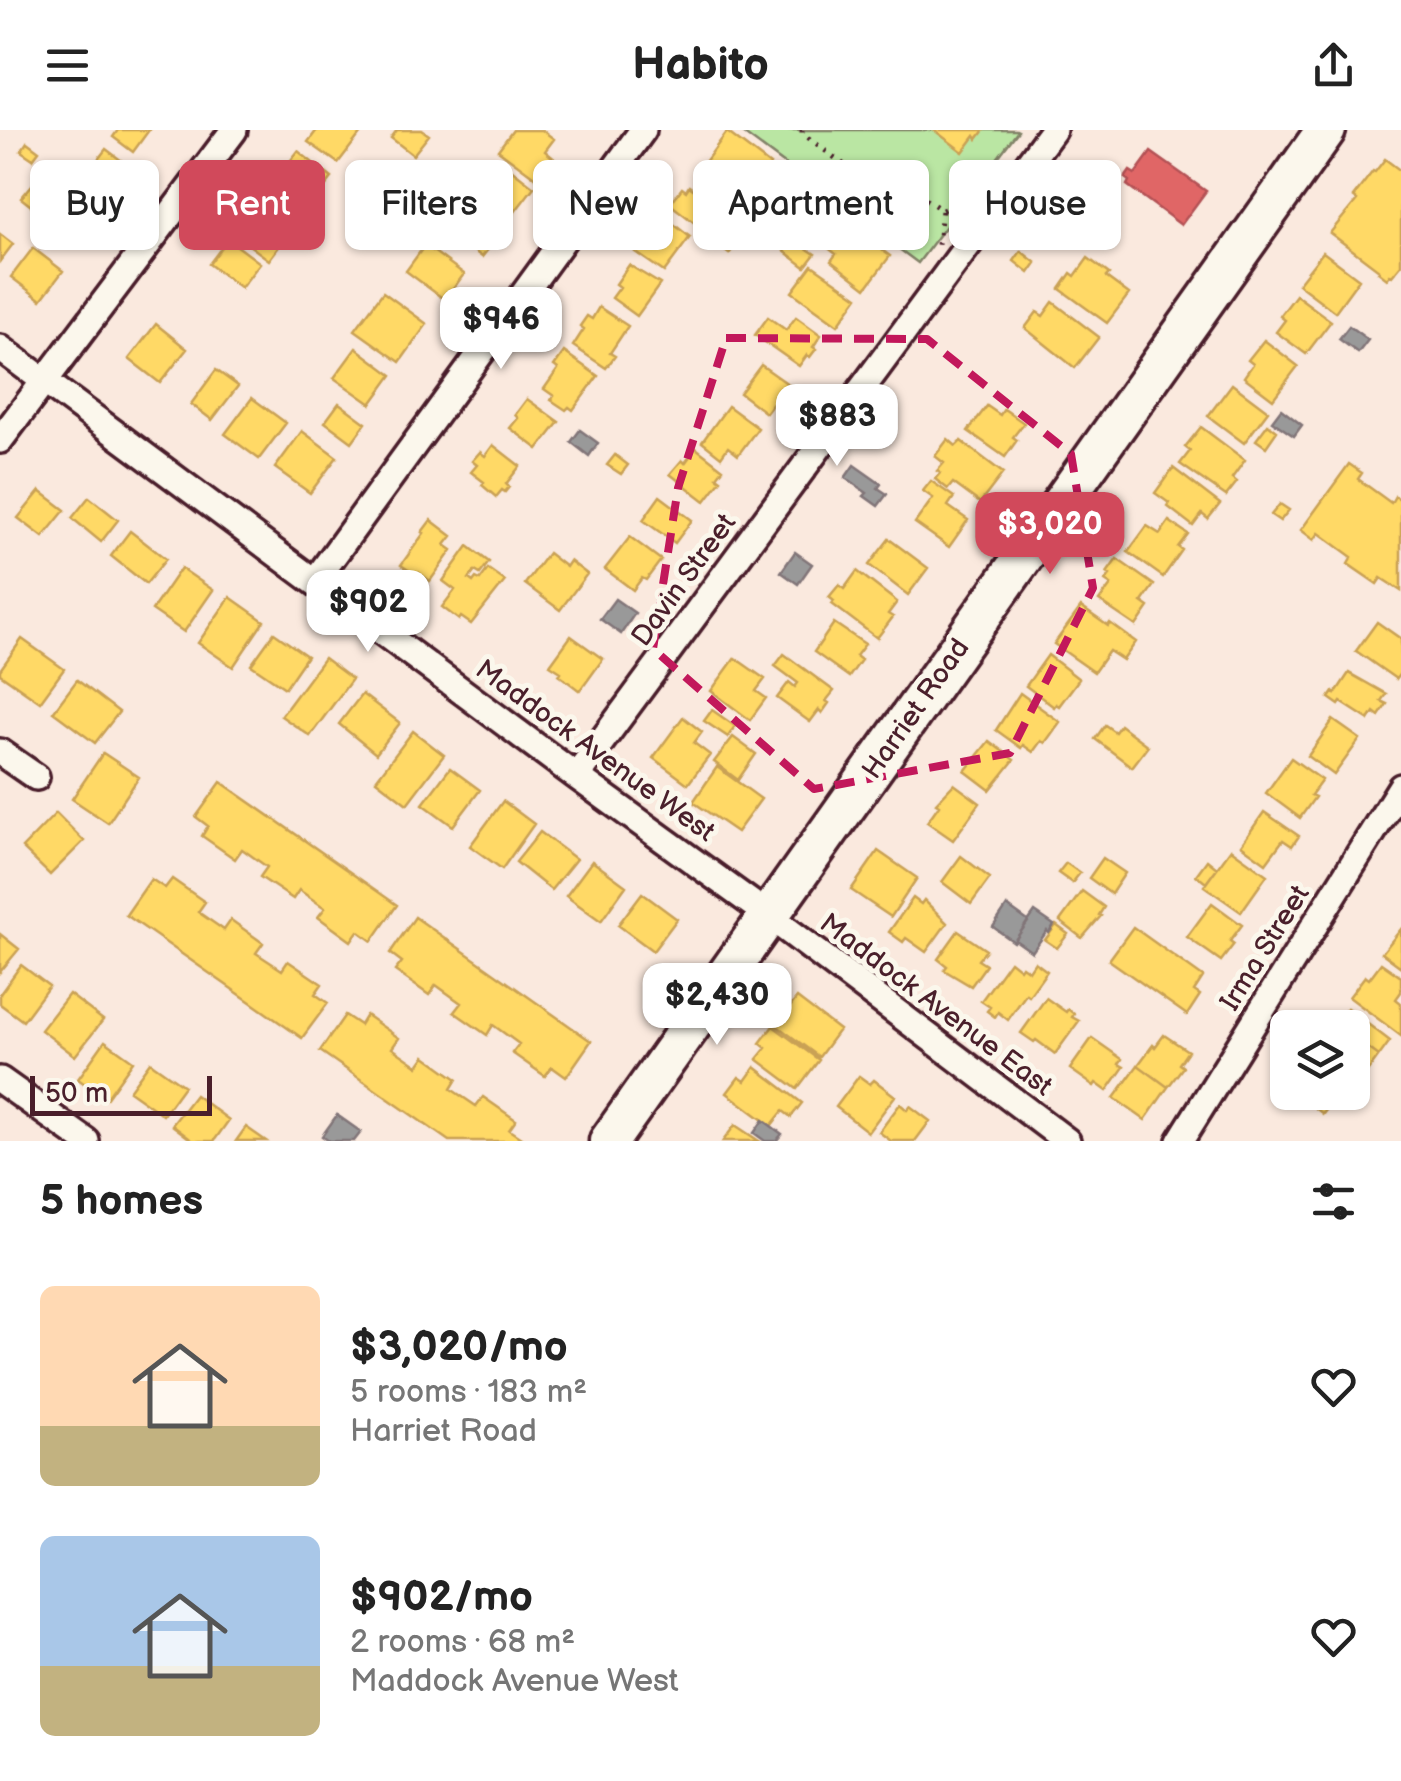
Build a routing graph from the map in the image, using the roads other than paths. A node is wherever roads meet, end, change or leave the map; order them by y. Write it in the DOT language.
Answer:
graph roads {
  1 [pos="234,130"];
  2 [pos="644,130"];
  3 [pos="1053,130"];
  4 [pos="1326,130"];
  5 [pos="0,348"];
  6 [pos="44,381"];
  7 [pos="0,440"];
  8 [pos="314,581"];
  9 [pos="0,752"];
  10 [pos="576,776"];
  11 [pos="36,777"];
  12 [pos="1401,787"];
  13 [pos="769,916"];
  14 [pos="0,1080"];
  15 [pos="86,1141"];
  16 [pos="609,1141"];
  17 [pos="1066,1141"];
  18 [pos="1180,1141"];
  1 -- 6 [label="street"];
  2 -- 8 [label="street"];
  3 -- 10 [label="street, Davin Street"];
  4 -- 13 [label="main road, Harriet Road"];
  5 -- 6 [label="street, Maddock Avenue West"];
  6 -- 7 [label="street"];
  6 -- 8 [label="street, Maddock Avenue West"];
  8 -- 10 [label="street, Maddock Avenue West"];
  9 -- 11 [label="street"];
  10 -- 13 [label="street, Maddock Avenue West"];
  12 -- 18 [label="street, Irma Street"];
  13 -- 16 [label="main road, Harriet Road"];
  13 -- 17 [label="street, Maddock Avenue East"];
  14 -- 15 [label="street"];
}
